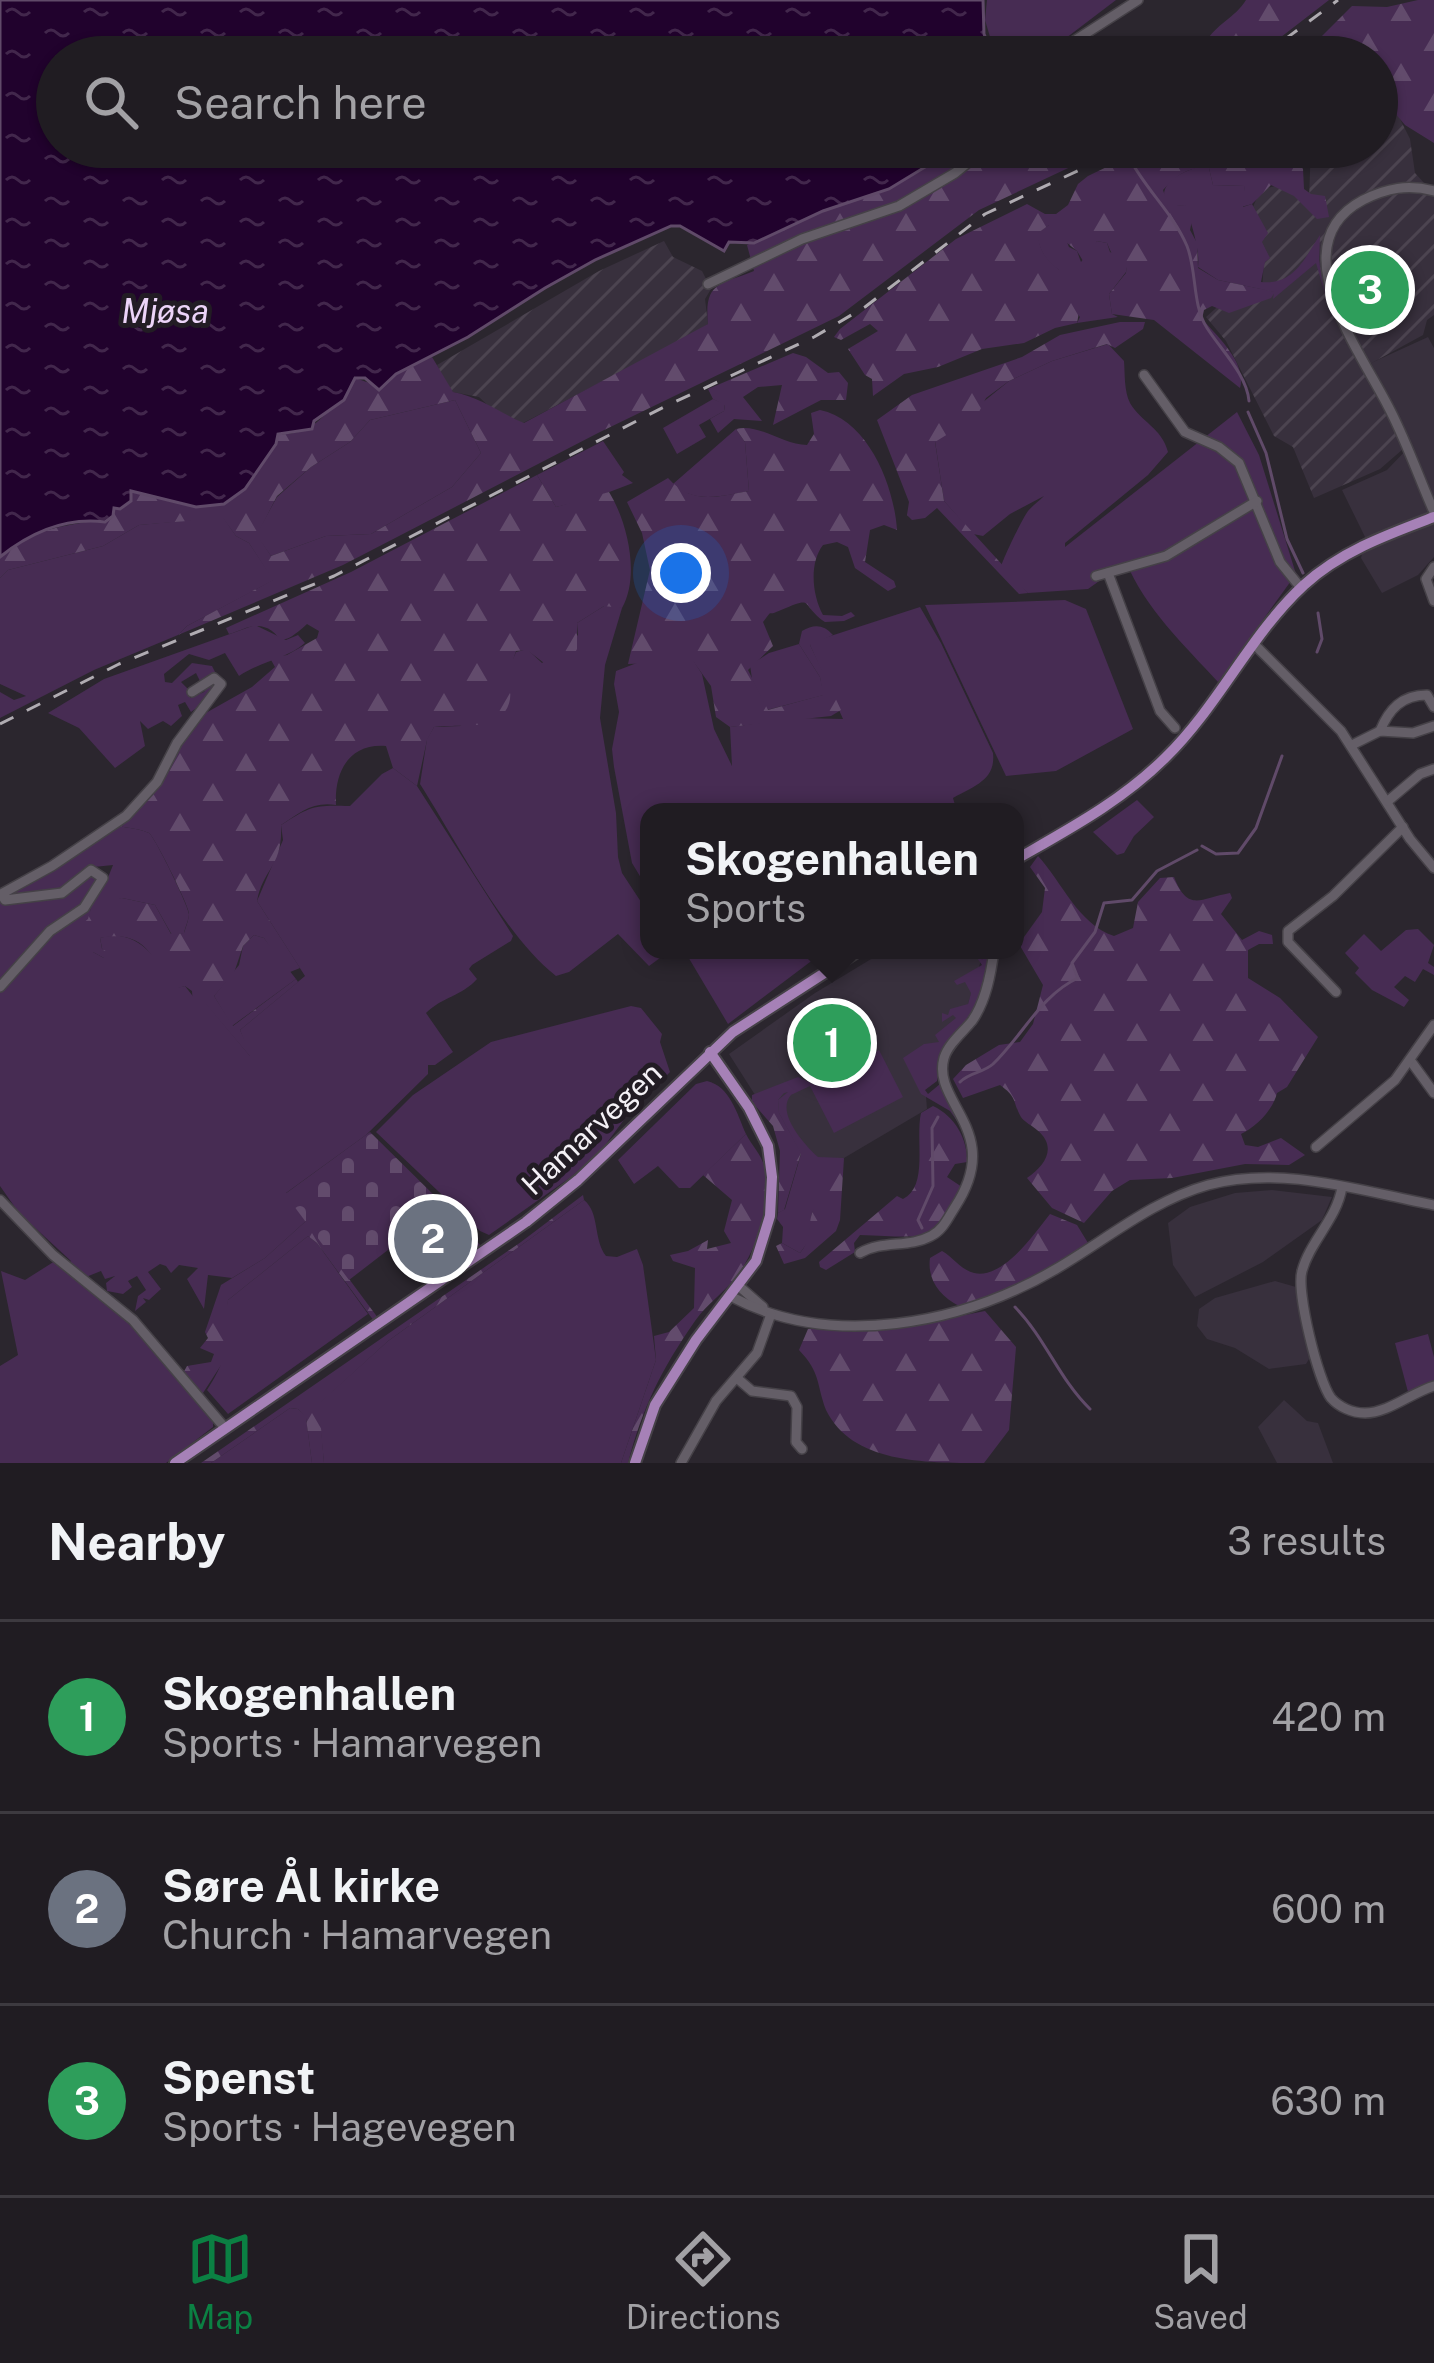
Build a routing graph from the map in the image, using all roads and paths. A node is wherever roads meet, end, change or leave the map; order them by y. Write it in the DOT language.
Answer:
graph roads {
  1 [pos="1138,0"];
  2 [pos="1082,36"];
  3 [pos="961,168"];
  4 [pos="1434,191"];
  5 [pos="708,284"];
  6 [pos="1144,375"];
  7 [pos="1257,501"];
  8 [pos="1434,514"];
  9 [pos="1434,567"];
  10 [pos="1301,588"];
  11 [pos="1434,601"];
  12 [pos="1255,645"];
  13 [pos="192,692"];
  14 [pos="1434,707"];
  15 [pos="1434,726"];
  16 [pos="1174,728"];
  17 [pos="1380,731"];
  18 [pos="1352,745"];
  19 [pos="1434,769"];
  20 [pos="1388,800"];
  21 [pos="1403,827"];
  22 [pos="1024,855"];
  23 [pos="1434,868"];
  24 [pos="845,959"];
  25 [pos="992,959"];
  26 [pos="0,987"];
  27 [pos="1336,992"];
  28 [pos="1434,1025"];
  29 [pos="706,1056"];
  30 [pos="1410,1060"];
  31 [pos="1434,1093"];
  32 [pos="1316,1148"];
  33 [pos="1342,1187"];
  34 [pos="0,1200"];
  35 [pos="1434,1205"];
  36 [pos="860,1253"];
  37 [pos="736,1292"];
  38 [pos="771,1314"];
  39 [pos="738,1379"];
  40 [pos="1434,1386"];
  41 [pos="225,1428"];
  42 [pos="802,1449"];
  43 [pos="176,1463"];
  44 [pos="634,1463"];
  45 [pos="681,1463"];
  1 -- 2 [label="street"];
  3 -- 5 [label="street"];
  4 -- 8 [label="street"];
  6 -- 7 [label="street"];
  7 -- 10 [label="street"];
  7 -- 16 [label="street"];
  8 -- 10 [label="main road"];
  9 -- 11 [label="street"];
  10 -- 12 [label="main road"];
  12 -- 18 [label="street"];
  12 -- 22 [label="main road"];
  13 -- 26 [label="street"];
  14 -- 17 [label="street"];
  15 -- 17 [label="street"];
  17 -- 18 [label="street"];
  18 -- 20 [label="street"];
  19 -- 20 [label="street"];
  20 -- 21 [label="street"];
  21 -- 23 [label="street"];
  21 -- 27 [label="street"];
  24 -- 29 [label="main road, Hamarvegen"];
  25 -- 36 [label="street"];
  28 -- 30 [label="street"];
  29 -- 37 [label="main road"];
  29 -- 41 [label="main road, Hamarvegen"];
  30 -- 31 [label="street"];
  30 -- 32 [label="street"];
  33 -- 35 [label="street"];
  33 -- 38 [label="street"];
  33 -- 40 [label="street"];
  34 -- 41 [label="street"];
  37 -- 38 [label="street"];
  37 -- 44 [label="main road"];
  38 -- 39 [label="street"];
  39 -- 42 [label="street"];
  39 -- 45 [label="street"];
  41 -- 43 [label="main road, Hamarvegen"];
}
